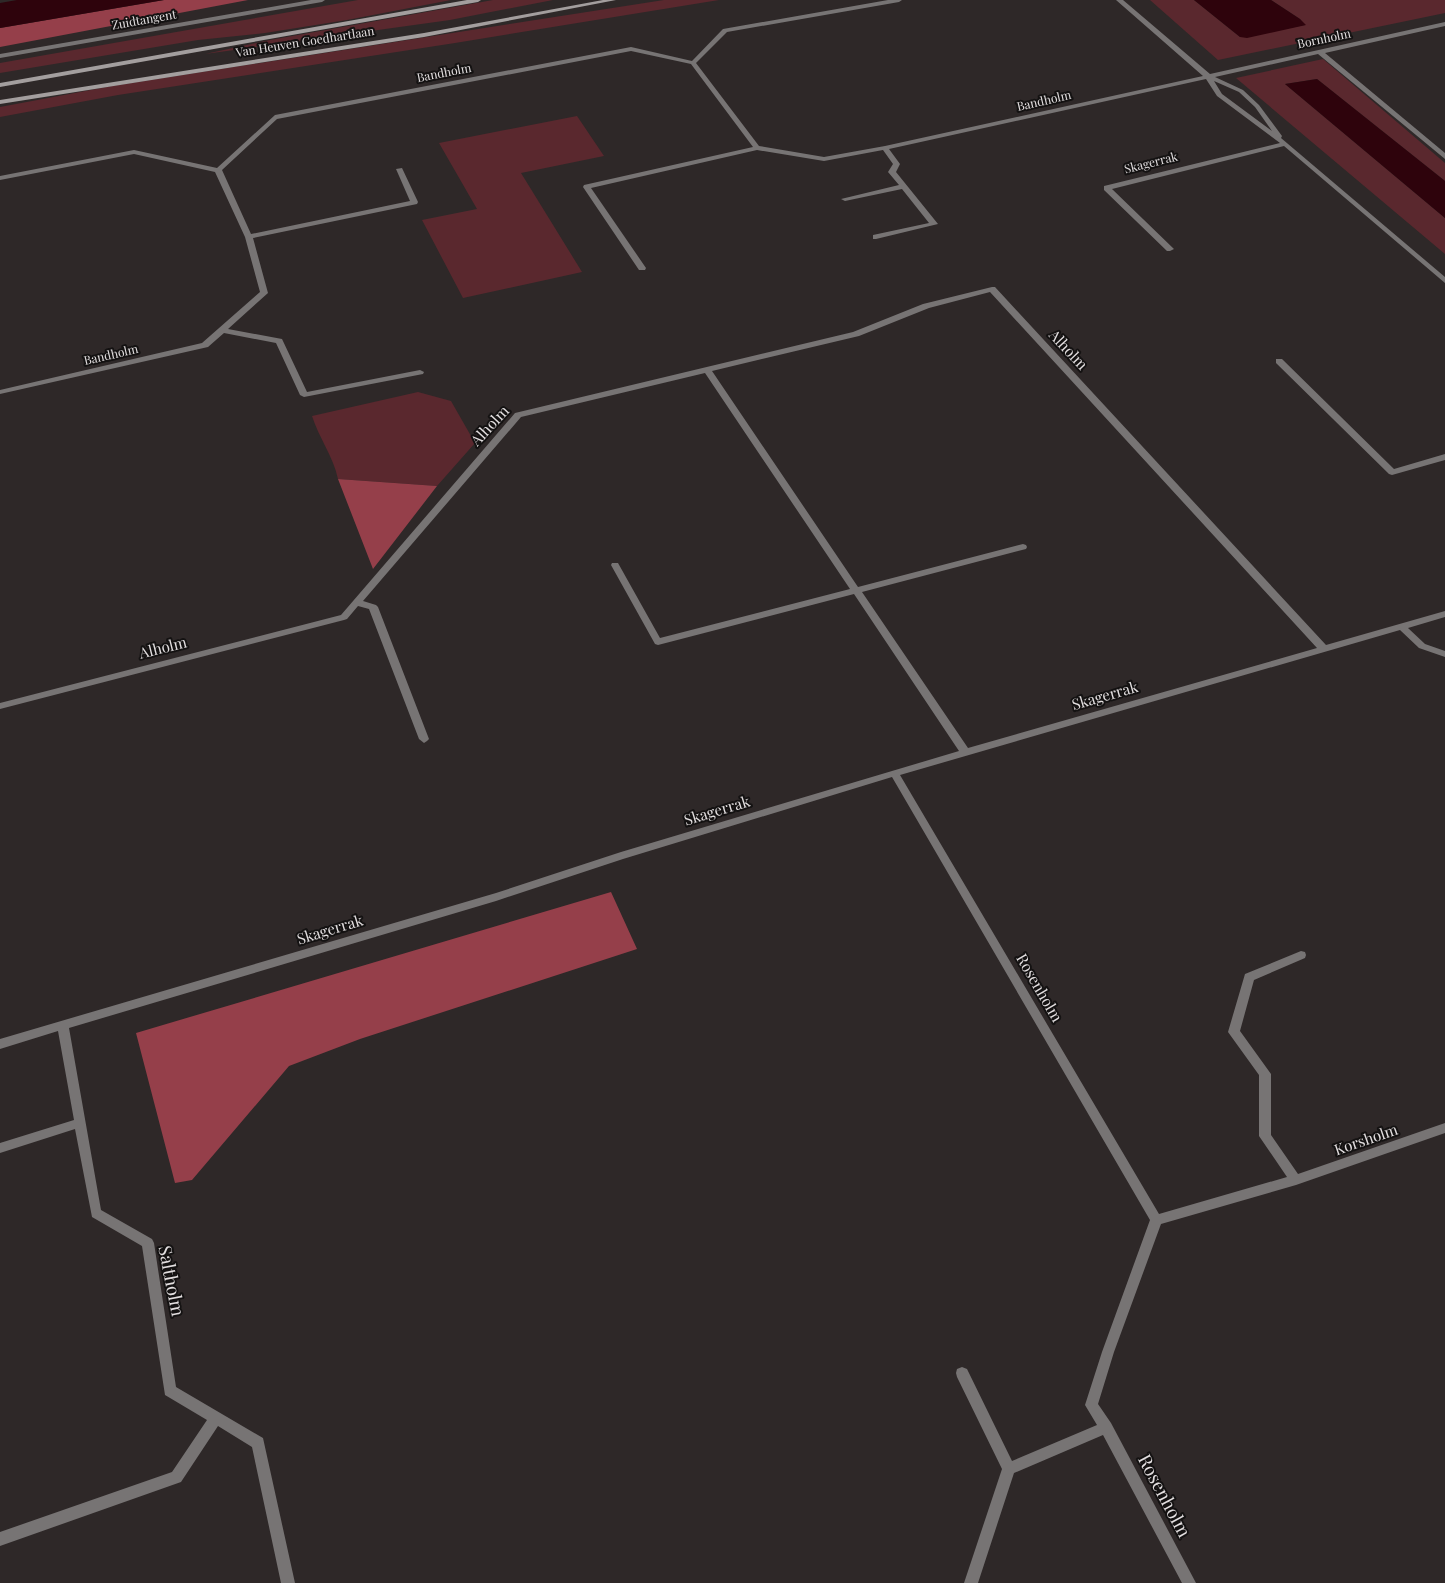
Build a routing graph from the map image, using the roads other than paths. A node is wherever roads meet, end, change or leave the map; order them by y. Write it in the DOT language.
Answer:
graph roads {
  1 [pos="322,0"];
  2 [pos="478,0"];
  3 [pos="613,0"];
  4 [pos="899,0"];
  5 [pos="1119,0"];
  6 [pos="1445,24"];
  7 [pos="1320,52"];
  8 [pos="0,56"];
  9 [pos="693,63"];
  10 [pos="1208,76"];
  11 [pos="0,85"];
  12 [pos="0,102"];
  13 [pos="1285,144"];
  14 [pos="757,148"];
  15 [pos="885,148"];
  16 [pos="1445,157"];
  17 [pos="400,169"];
  18 [pos="218,170"];
  19 [pos="0,178"];
  20 [pos="904,186"];
  21 [pos="844,199"];
  22 [pos="248,237"];
  23 [pos="876,237"];
  24 [pos="1170,249"];
  25 [pos="642,268"];
  26 [pos="1445,281"];
  27 [pos="222,330"];
  28 [pos="1279,361"];
  29 [pos="707,370"];
  30 [pos="420,372"];
  31 [pos="0,392"];
  32 [pos="1445,457"];
  33 [pos="1022,546"];
  34 [pos="614,565"];
  35 [pos="856,591"];
  36 [pos="357,603"];
  37 [pos="1445,614"];
  38 [pos="1402,628"];
  39 [pos="1323,648"];
  40 [pos="1445,654"];
  41 [pos="0,706"];
  42 [pos="424,739"];
  43 [pos="965,752"];
  44 [pos="894,773"];
  45 [pos="1301,955"];
  46 [pos="62,1026"];
  47 [pos="0,1044"];
  48 [pos="80,1123"];
  49 [pos="1445,1128"];
  50 [pos="0,1148"];
  51 [pos="1296,1180"];
  52 [pos="1156,1220"];
  53 [pos="962,1373"];
  54 [pos="216,1418"];
  55 [pos="1106,1427"];
  56 [pos="1008,1469"];
  57 [pos="0,1539"];
  58 [pos="288,1583"];
  59 [pos="971,1583"];
  60 [pos="1189,1583"];
  1 -- 8 [label="street, Zuidtangent"];
  2 -- 11 [label="main road, Van Heuven Goedhartlaan"];
  3 -- 12 [label="main road, Van Heuven Goedhartlaan"];
  4 -- 9 [label="street"];
  5 -- 10 [label="street"];
  6 -- 7 [label="street, Bornholm"];
  7 -- 10 [label="street, Bornholm"];
  7 -- 16 [label="street"];
  9 -- 14 [label="street"];
  9 -- 18 [label="street, Bandholm"];
  10 -- 13 [label="street"];
  10 -- 13 [label="street"];
  10 -- 15 [label="street, Bandholm"];
  13 -- 24 [label="street, Skagerrak"];
  13 -- 26 [label="street"];
  14 -- 15 [label="street, Bandholm"];
  14 -- 25 [label="street, Bandholm"];
  15 -- 20 [label="street"];
  17 -- 22 [label="street"];
  18 -- 19 [label="street"];
  18 -- 22 [label="street, Bandholm"];
  20 -- 21 [label="street"];
  20 -- 23 [label="street"];
  22 -- 27 [label="street, Bandholm"];
  27 -- 30 [label="street"];
  27 -- 31 [label="street, Bandholm"];
  28 -- 32 [label="street"];
  29 -- 35 [label="street"];
  29 -- 36 [label="street, Alholm"];
  29 -- 39 [label="street, Alholm"];
  33 -- 35 [label="street"];
  34 -- 35 [label="street"];
  35 -- 43 [label="street"];
  36 -- 41 [label="street, Alholm"];
  36 -- 42 [label="street"];
  37 -- 38 [label="street, Skagerrak"];
  38 -- 39 [label="street, Skagerrak"];
  38 -- 40 [label="street"];
  39 -- 43 [label="street, Skagerrak"];
  43 -- 44 [label="street, Skagerrak"];
  44 -- 46 [label="street, Skagerrak"];
  44 -- 52 [label="street, Rosenholm"];
  45 -- 51 [label="street"];
  46 -- 47 [label="street, Skagerrak"];
  46 -- 48 [label="street, Saltholm"];
  48 -- 50 [label="street"];
  48 -- 54 [label="street, Saltholm"];
  49 -- 51 [label="street, Korsholm"];
  51 -- 52 [label="street"];
  52 -- 55 [label="street, Rosenholm"];
  53 -- 56 [label="street"];
  54 -- 57 [label="street"];
  54 -- 58 [label="street, Saltholm"];
  55 -- 56 [label="street"];
  55 -- 60 [label="street, Rosenholm"];
  56 -- 59 [label="street"];
}
